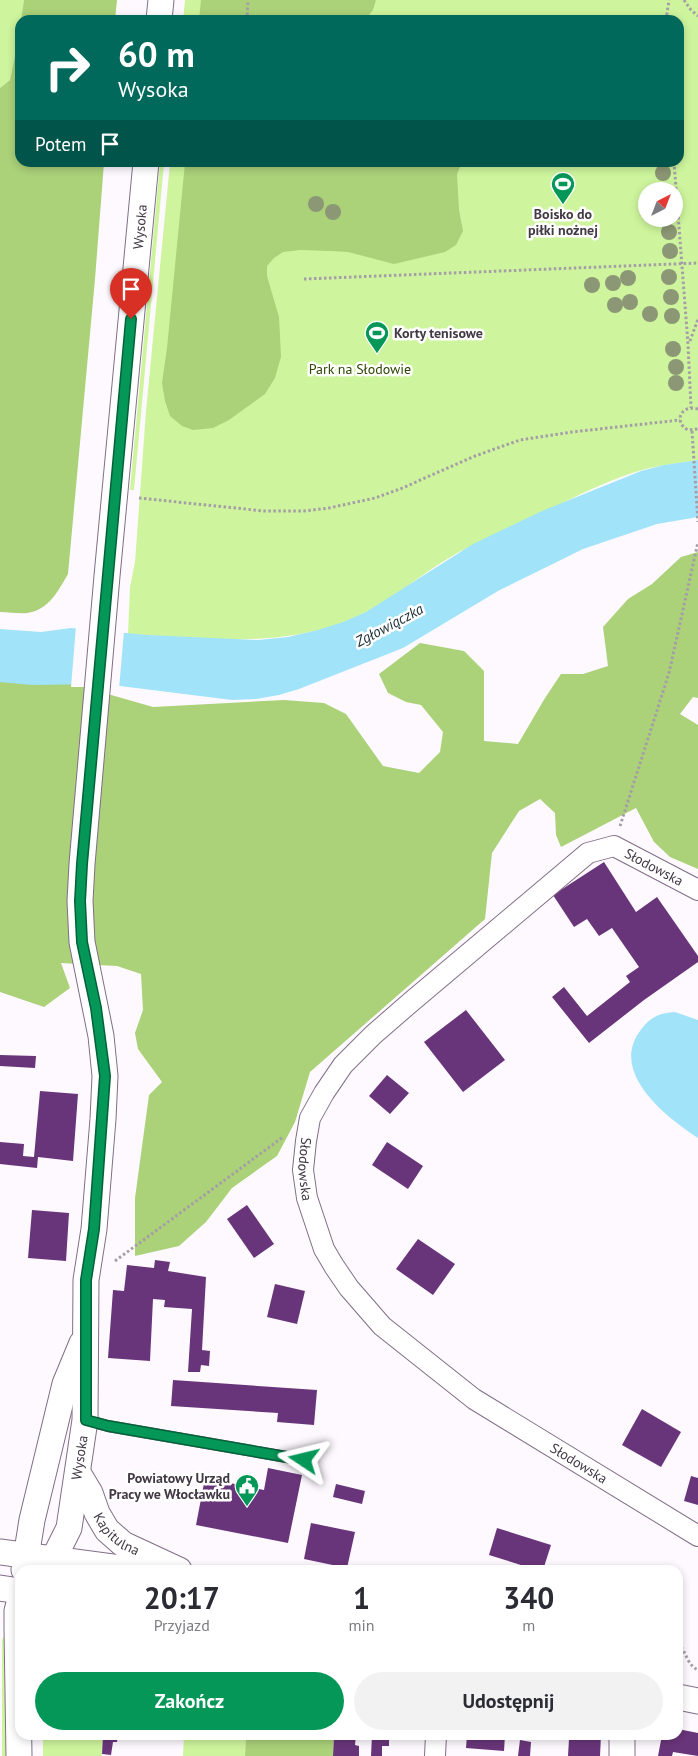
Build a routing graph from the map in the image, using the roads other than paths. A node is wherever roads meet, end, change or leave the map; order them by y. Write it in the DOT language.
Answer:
graph roads {
  1 [pos="161,0"];
  2 [pos="160,15"];
  3 [pos="146,167"];
  4 [pos="698,890"];
  5 [pos="85,1336"];
  6 [pos="86,1420"];
  7 [pos="304,1460"];
  8 [pos="78,1474"];
  9 [pos="698,1536"];
  10 [pos="0,1552"];
  11 [pos="37,1563"];
  12 [pos="65,1565"];
  13 [pos="167,1565"];
  14 [pos="0,1588"];
  15 [pos="15,1590"];
  16 [pos="683,1697"];
  17 [pos="698,1701"];
  18 [pos="19,1740"];
  19 [pos="436,1740"];
  20 [pos="622,1740"];
  21 [pos="19,1756"];
  22 [pos="435,1756"];
  23 [pos="622,1756"];
  1 -- 2 [label="street"];
  3 -- 5 [label="street, Wysoka"];
  4 -- 9 [label="street, Słodowska"];
  5 -- 6 [label="street, Wysoka"];
  5 -- 11 [label="street, Wysoka"];
  6 -- 7 [label="lane"];
  6 -- 8 [label="street, Wysoka"];
  8 -- 11 [label="street, Wysoka"];
  8 -- 13 [label="street, Kapitulna"];
  10 -- 11 [label="street, Kapitulna"];
  11 -- 12 [label="street, Kapitulna"];
  14 -- 15 [label="street"];
  16 -- 17 [label="street"];
  18 -- 21 [label="street"];
  19 -- 22 [label="street"];
  20 -- 23 [label="street"];
}
